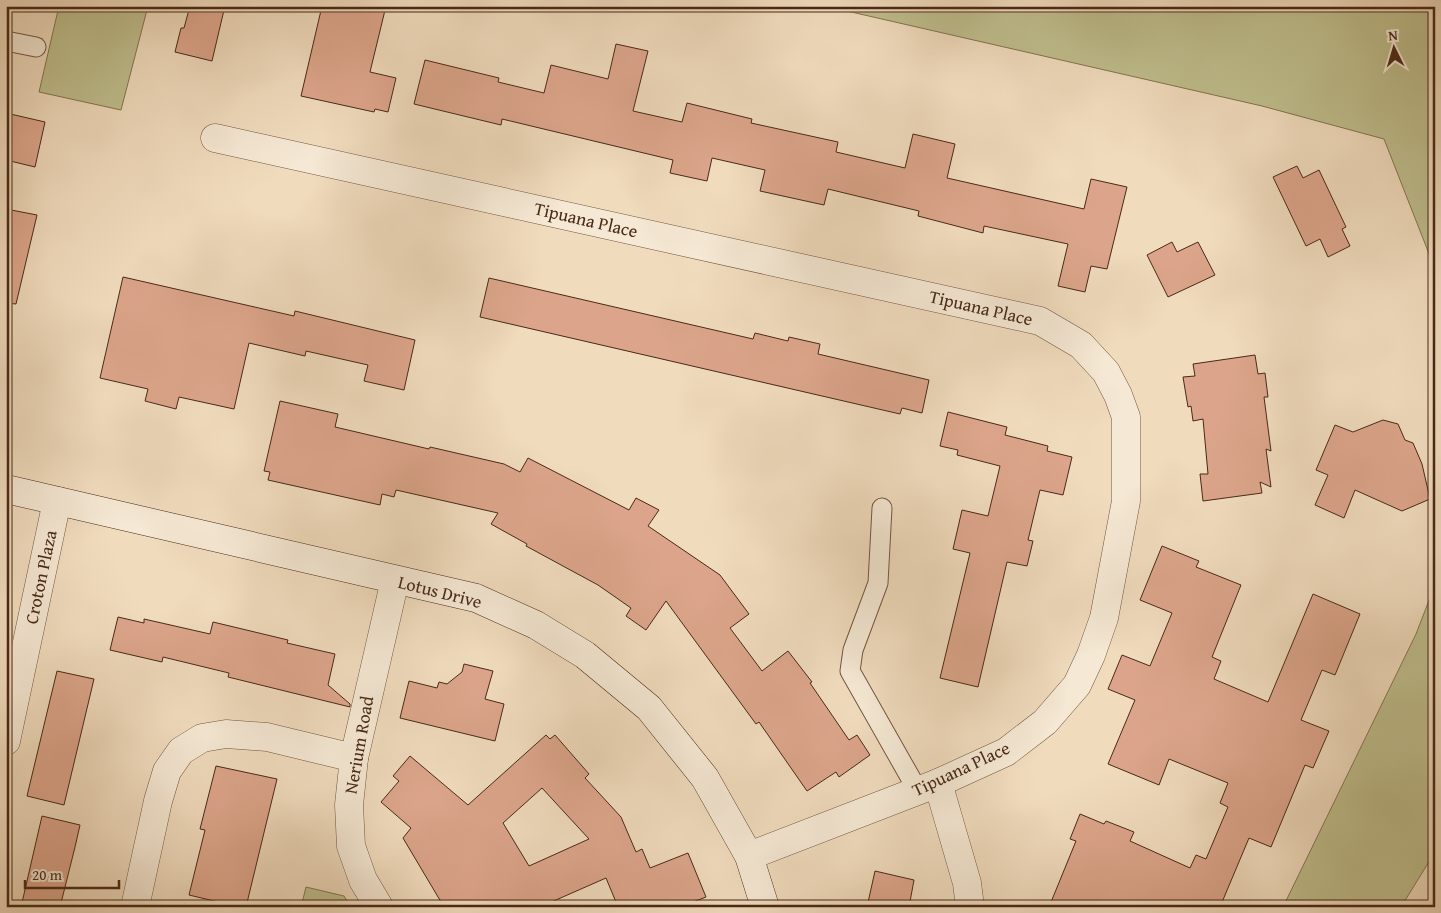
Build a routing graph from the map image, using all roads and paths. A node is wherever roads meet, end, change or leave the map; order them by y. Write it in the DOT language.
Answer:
graph roads {
  1 [pos="6,41"];
  2 [pos="36,47"];
  3 [pos="215,138"];
  4 [pos="6,489"];
  5 [pos="57,501"];
  6 [pos="882,508"];
  7 [pos="395,580"];
  8 [pos="6,741"];
  9 [pos="354,758"];
  10 [pos="928,787"];
  11 [pos="749,856"];
  12 [pos="135,907"];
  13 [pos="380,907"];
  14 [pos="765,907"];
  15 [pos="970,907"];
  1 -- 2 [label="lane"];
  3 -- 10 [label="street, Tipuana Place"];
  4 -- 5 [label="street, Lotus Drive"];
  5 -- 7 [label="street, Lotus Drive"];
  5 -- 8 [label="street, Croton Plaza"];
  6 -- 10 [label="lane"];
  7 -- 9 [label="street, Nerium Road"];
  7 -- 11 [label="street, Lotus Drive"];
  9 -- 12 [label="street"];
  9 -- 13 [label="street, Nerium Road"];
  10 -- 11 [label="street, Tipuana Place"];
  10 -- 15 [label="street"];
  11 -- 14 [label="street, Lotus Drive"];
}
